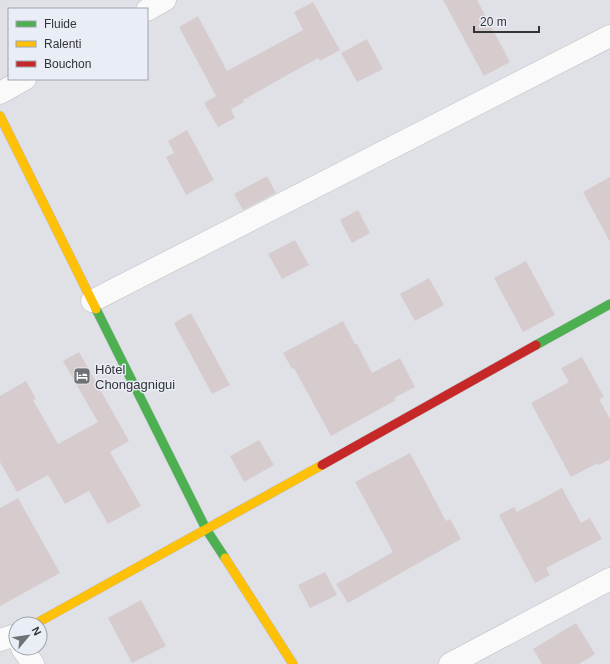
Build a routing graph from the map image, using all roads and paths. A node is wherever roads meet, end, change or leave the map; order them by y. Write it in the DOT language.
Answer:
graph roads {
  1 [pos="165,0"];
  2 [pos="148,9"];
  3 [pos="610,36"];
  4 [pos="23,80"];
  5 [pos="0,93"];
  6 [pos="0,116"];
  7 [pos="92,301"];
  8 [pos="610,304"];
  9 [pos="206,529"];
  10 [pos="610,579"];
  11 [pos="48,617"];
  12 [pos="26,656"];
  13 [pos="33,664"];
  14 [pos="293,664"];
  15 [pos="450,664"];
  1 -- 2 [label="street"];
  3 -- 7 [label="street"];
  4 -- 5 [label="street"];
  6 -- 7 [label="street"];
  7 -- 9 [label="street"];
  8 -- 9 [label="street"];
  9 -- 11 [label="street"];
  9 -- 14 [label="street"];
  10 -- 15 [label="street"];
  12 -- 13 [label="street"];
}
